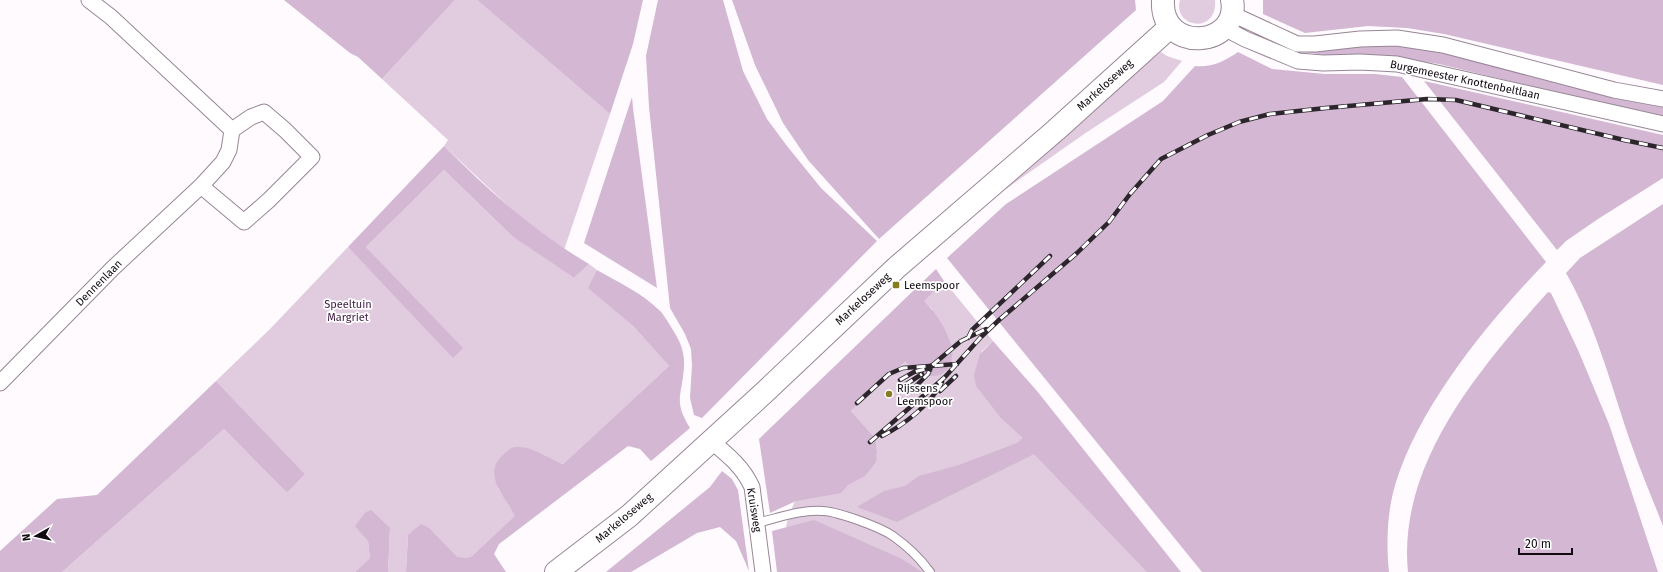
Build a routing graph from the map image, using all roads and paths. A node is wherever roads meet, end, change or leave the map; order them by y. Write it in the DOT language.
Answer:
graph roads {
  1 [pos="89,0"];
  2 [pos="1162,0"];
  3 [pos="1229,14"];
  4 [pos="1170,27"];
  5 [pos="1663,99"];
  6 [pos="1663,124"];
  7 [pos="232,130"];
  8 [pos="201,186"];
  9 [pos="0,384"];
  10 [pos="711,441"];
  11 [pos="757,523"];
  12 [pos="556,572"];
  13 [pos="763,572"];
  14 [pos="930,572"];
  1 -- 7 [label="street"];
  2 -- 4 [label="main road"];
  3 -- 4 [label="main road"];
  3 -- 5 [label="street"];
  3 -- 6 [label="street, Burgemeester Knottenbeltlaan"];
  4 -- 10 [label="main road, Markeloseweg"];
  7 -- 8 [label="street, Dennenlaan"];
  7 -- 8 [label="street"];
  8 -- 9 [label="street, Dennenlaan"];
  10 -- 11 [label="street, Kruisweg"];
  10 -- 12 [label="main road, Markeloseweg"];
  11 -- 13 [label="street, Kruisweg"];
  11 -- 14 [label="lane"];
}
